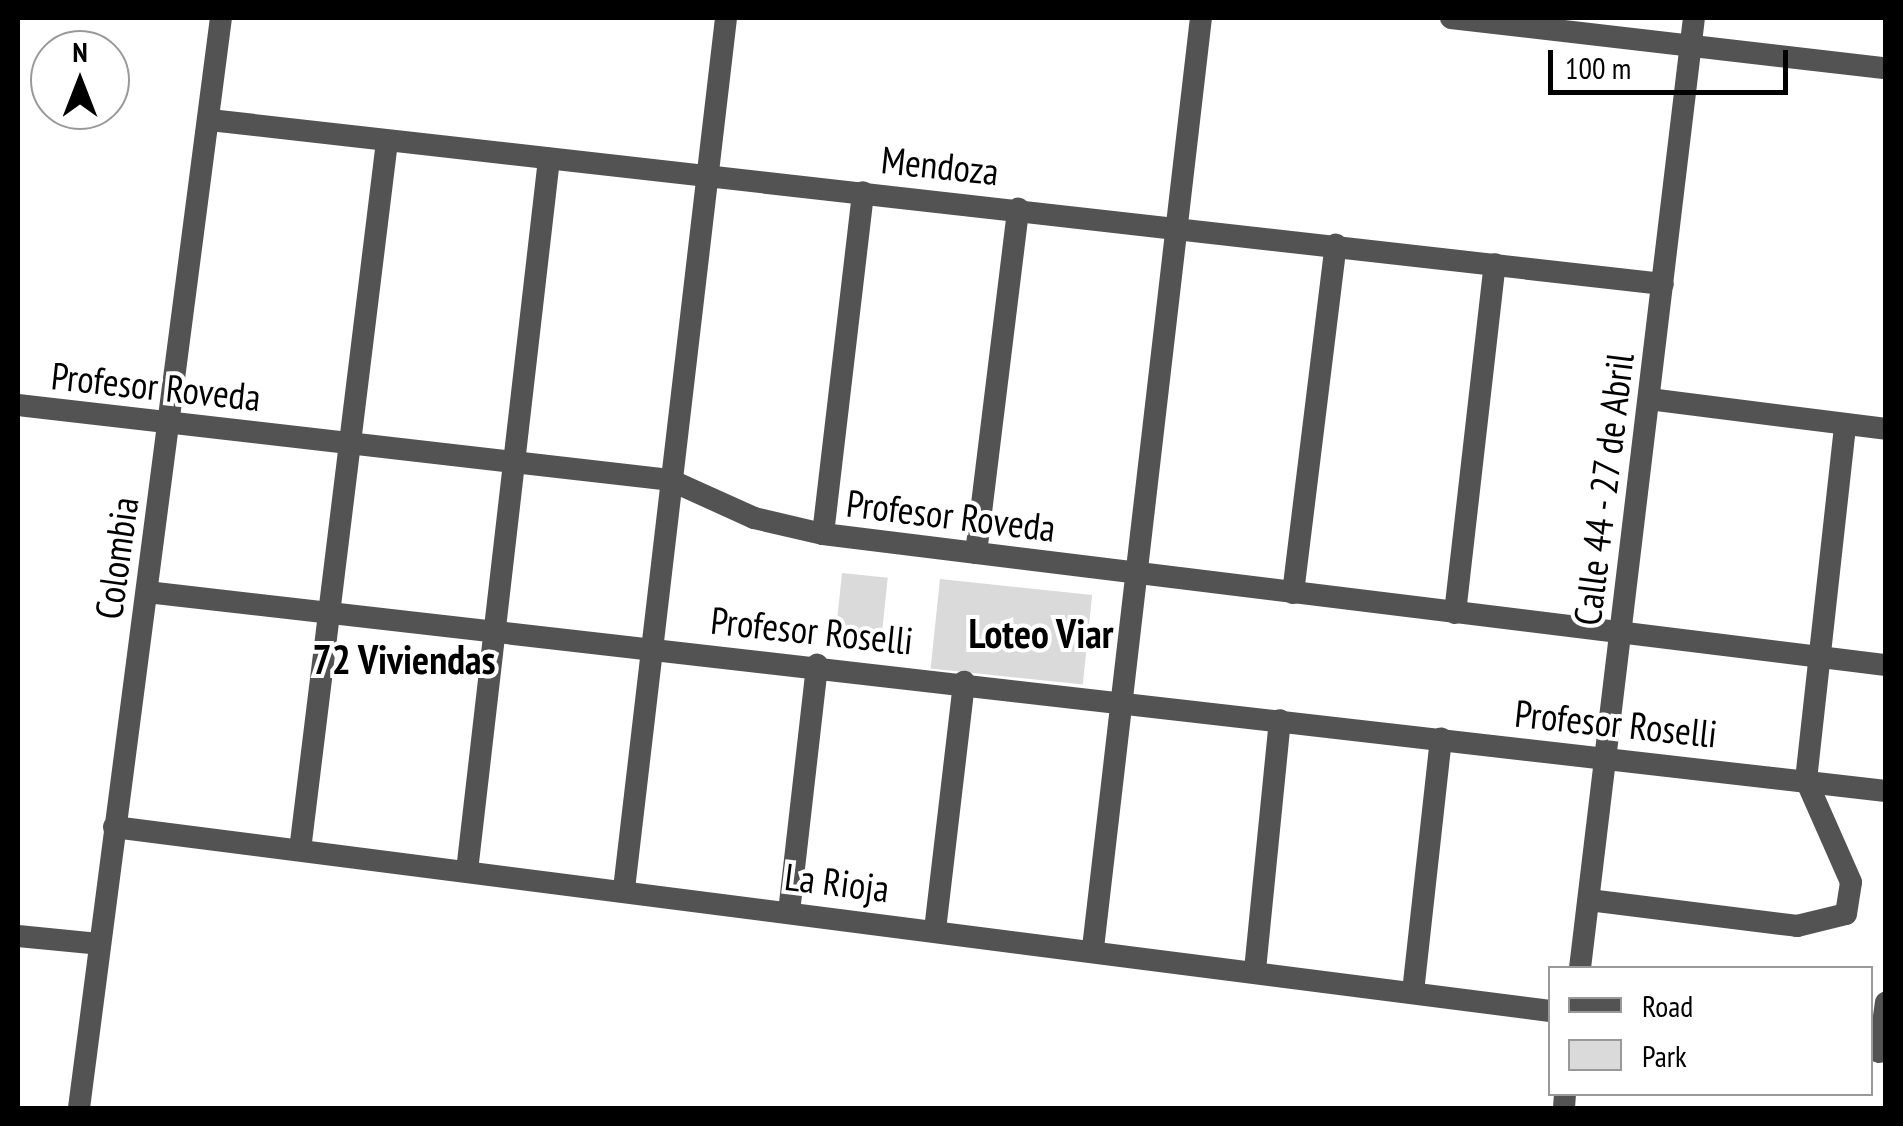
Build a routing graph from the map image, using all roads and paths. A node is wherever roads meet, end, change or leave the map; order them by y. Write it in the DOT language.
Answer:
graph roads {
  1 [pos="221,18"];
  2 [pos="726,18"];
  3 [pos="1201,18"];
  4 [pos="1451,18"];
  5 [pos="1694,18"];
  6 [pos="1690,46"];
  7 [pos="1886,68"];
  8 [pos="210,120"];
  9 [pos="387,141"];
  10 [pos="548,159"];
  11 [pos="709,174"];
  12 [pos="864,192"];
  13 [pos="1018,209"];
  14 [pos="1176,224"];
  15 [pos="1336,245"];
  16 [pos="1496,264"];
  17 [pos="1662,284"];
  18 [pos="1649,400"];
  19 [pos="18,405"];
  20 [pos="169,422"];
  21 [pos="1846,424"];
  22 [pos="1886,428"];
  23 [pos="350,443"];
  24 [pos="510,460"];
  25 [pos="670,480"];
  26 [pos="823,534"];
  27 [pos="976,552"];
  28 [pos="1136,574"];
  29 [pos="147,592"];
  30 [pos="1293,594"];
  31 [pos="329,612"];
  32 [pos="1455,613"];
  33 [pos="494,631"];
  34 [pos="1622,633"];
  35 [pos="656,648"];
  36 [pos="1819,657"];
  37 [pos="817,665"];
  38 [pos="1886,665"];
  39 [pos="964,682"];
  40 [pos="1123,701"];
  41 [pos="1280,720"];
  42 [pos="1441,739"];
  43 [pos="1606,758"];
  44 [pos="1806,780"];
  45 [pos="1886,790"];
  46 [pos="114,827"];
  47 [pos="300,850"];
  48 [pos="467,871"];
  49 [pos="624,890"];
  50 [pos="1589,900"];
  51 [pos="789,912"];
  52 [pos="935,930"];
  53 [pos="18,936"];
  54 [pos="99,944"];
  55 [pos="1093,948"];
  56 [pos="1580,966"];
  57 [pos="1254,970"];
  58 [pos="1414,992"];
  59 [pos="1886,1002"];
  60 [pos="1548,1011"];
  61 [pos="1878,1051"];
  62 [pos="79,1108"];
  1 -- 8 [label="street, Colombia"];
  2 -- 11 [label="street"];
  3 -- 14 [label="street"];
  4 -- 6 [label="street"];
  5 -- 6 [label="street, Calle 44 - 27 de Abril"];
  6 -- 7 [label="street"];
  6 -- 17 [label="street, Calle 44 - 27 de Abril"];
  8 -- 9 [label="street, Mendoza"];
  8 -- 20 [label="street, Colombia"];
  9 -- 10 [label="street, Mendoza"];
  9 -- 23 [label="street"];
  10 -- 11 [label="street, Mendoza"];
  10 -- 24 [label="street"];
  11 -- 12 [label="street, Mendoza"];
  11 -- 25 [label="street"];
  12 -- 13 [label="street, Mendoza"];
  12 -- 26 [label="street"];
  13 -- 14 [label="street, Mendoza"];
  13 -- 27 [label="street"];
  14 -- 15 [label="street, Mendoza"];
  14 -- 28 [label="street"];
  15 -- 16 [label="street, Mendoza"];
  15 -- 30 [label="street"];
  16 -- 17 [label="street, Mendoza"];
  16 -- 32 [label="street"];
  17 -- 18 [label="street, Calle 44 - 27 de Abril"];
  18 -- 21 [label="street"];
  18 -- 34 [label="street, Calle 44 - 27 de Abril"];
  19 -- 20 [label="street, Profesor Roveda"];
  20 -- 23 [label="street, Profesor Roveda"];
  20 -- 29 [label="street, Colombia"];
  21 -- 22 [label="street"];
  21 -- 36 [label="street"];
  23 -- 24 [label="street, Profesor Roveda"];
  23 -- 31 [label="street"];
  24 -- 25 [label="street, Profesor Roveda"];
  24 -- 33 [label="street"];
  25 -- 26 [label="street, Profesor Roveda"];
  25 -- 35 [label="street"];
  26 -- 27 [label="street, Profesor Roveda"];
  27 -- 28 [label="street, Profesor Roveda"];
  28 -- 30 [label="street, Profesor Roveda"];
  28 -- 40 [label="street"];
  29 -- 31 [label="street, Profesor Roselli"];
  29 -- 46 [label="street, Colombia"];
  30 -- 32 [label="street, Profesor Roveda"];
  31 -- 33 [label="street, Profesor Roselli"];
  31 -- 47 [label="street"];
  32 -- 34 [label="street, Profesor Roveda"];
  33 -- 35 [label="street, Profesor Roselli"];
  33 -- 48 [label="street"];
  34 -- 36 [label="street, Profesor Roveda"];
  34 -- 43 [label="street, Calle 44 - 27 de Abril"];
  35 -- 37 [label="street, Profesor Roselli"];
  35 -- 49 [label="street"];
  36 -- 38 [label="street, Profesor Roveda"];
  36 -- 44 [label="street"];
  37 -- 39 [label="street, Profesor Roselli"];
  37 -- 51 [label="street"];
  39 -- 40 [label="street, Profesor Roselli"];
  39 -- 52 [label="street"];
  40 -- 41 [label="street, Profesor Roselli"];
  40 -- 55 [label="street"];
  41 -- 42 [label="street, Profesor Roselli"];
  41 -- 57 [label="street"];
  42 -- 43 [label="street, Profesor Roselli"];
  42 -- 58 [label="street"];
  43 -- 44 [label="street, Profesor Roselli"];
  43 -- 50 [label="street, Calle 44 - 27 de Abril"];
  44 -- 45 [label="street, Profesor Roselli"];
  44 -- 50 [label="street"];
  46 -- 47 [label="street, La Rioja"];
  46 -- 54 [label="street, Colombia"];
  47 -- 48 [label="street, La Rioja"];
  48 -- 49 [label="street, La Rioja"];
  49 -- 51 [label="street, La Rioja"];
  50 -- 56 [label="street, Calle 44 - 27 de Abril"];
  51 -- 52 [label="street, La Rioja"];
  52 -- 55 [label="street, La Rioja"];
  53 -- 54 [label="street"];
  54 -- 62 [label="street, Colombia"];
  55 -- 57 [label="street, La Rioja"];
  57 -- 58 [label="street, La Rioja"];
  58 -- 60 [label="street, La Rioja"];
  59 -- 61 [label="street"];
}
